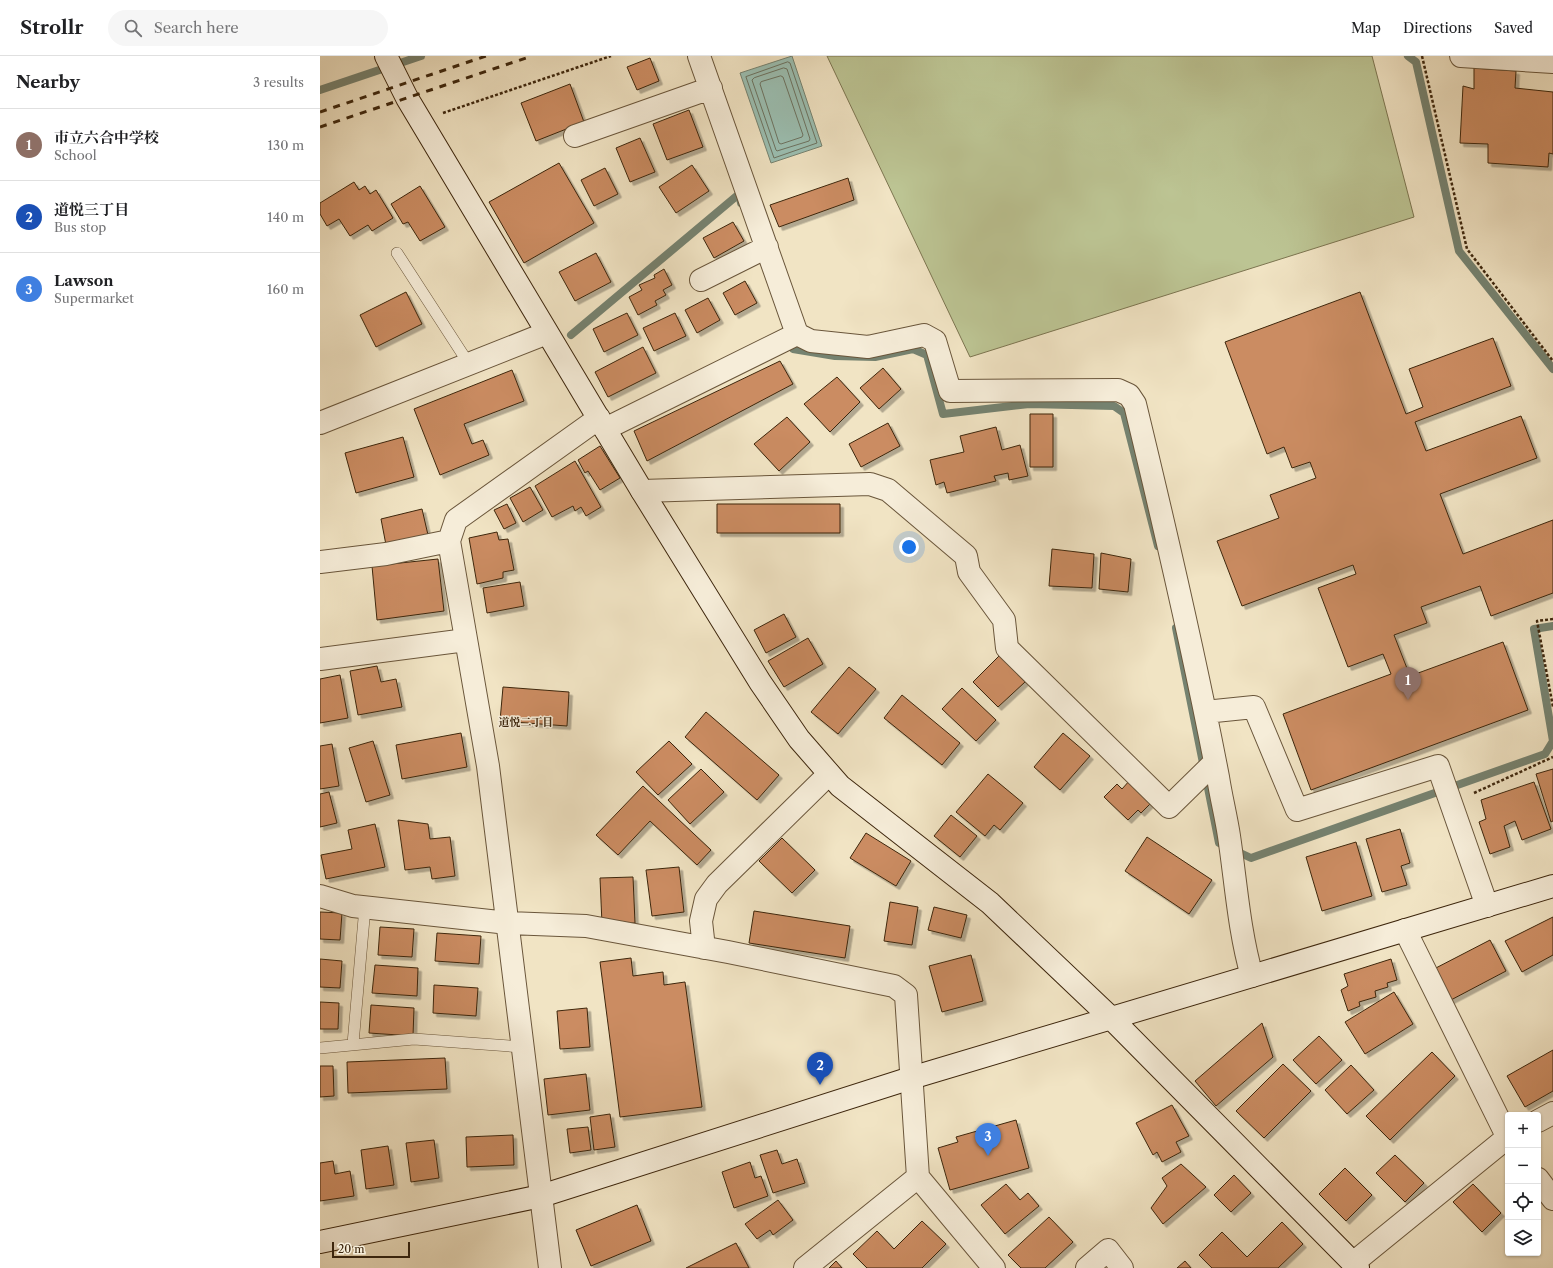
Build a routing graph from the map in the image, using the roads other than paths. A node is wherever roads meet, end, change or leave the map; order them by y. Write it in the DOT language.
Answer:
graph roads {
  1 [pos="699,56"];
  2 [pos="1461,56"];
  3 [pos="1553,62"];
  4 [pos="390,65"];
  5 [pos="710,88"];
  6 [pos="575,136"];
  7 [pos="760,250"];
  8 [pos="397,253"];
  9 [pos="700,280"];
  10 [pos="547,333"];
  11 [pos="797,334"];
  12 [pos="470,364"];
  13 [pos="320,423"];
  14 [pos="602,424"];
  15 [pos="642,491"];
  16 [pos="448,541"];
  17 [pos="320,562"];
  18 [pos="466,640"];
  19 [pos="320,659"];
  20 [pos="1205,712"];
  21 [pos="1215,762"];
  22 [pos="829,774"];
  23 [pos="1553,886"];
  24 [pos="320,896"];
  25 [pos="1487,906"];
  26 [pos="365,907"];
  27 [pos="508,923"];
  28 [pos="1405,930"];
  29 [pos="704,948"];
  30 [pos="1252,976"];
  31 [pos="1110,1017"];
  32 [pos="353,1044"];
  33 [pos="523,1047"];
  34 [pos="320,1048"];
  35 [pos="911,1078"];
  36 [pos="1553,1112"];
  37 [pos="1541,1119"];
  38 [pos="1505,1132"];
  39 [pos="1505,1141"];
  40 [pos="918,1176"];
  41 [pos="1541,1183"];
  42 [pos="541,1196"];
  43 [pos="1553,1199"];
  44 [pos="320,1242"];
  45 [pos="1356,1266"];
  46 [pos="550,1268"];
  47 [pos="805,1268"];
  48 [pos="994,1268"];
  49 [pos="1086,1268"];
  50 [pos="1122,1268"];
  1 -- 5 [label="street"];
  2 -- 3 [label="street"];
  4 -- 10 [label="street"];
  5 -- 6 [label="street"];
  5 -- 7 [label="street"];
  7 -- 9 [label="street"];
  7 -- 11 [label="street"];
  8 -- 12 [label="lane"];
  10 -- 12 [label="street"];
  10 -- 14 [label="street"];
  11 -- 14 [label="street"];
  11 -- 20 [label="street"];
  12 -- 13 [label="street"];
  14 -- 15 [label="street"];
  14 -- 16 [label="street"];
  15 -- 21 [label="street"];
  15 -- 22 [label="street"];
  16 -- 17 [label="street"];
  16 -- 18 [label="street"];
  18 -- 19 [label="street"];
  18 -- 27 [label="street"];
  20 -- 21 [label="street"];
  20 -- 25 [label="street"];
  21 -- 30 [label="street"];
  22 -- 29 [label="street"];
  22 -- 31 [label="street"];
  23 -- 25 [label="street"];
  24 -- 26 [label="street"];
  25 -- 28 [label="street"];
  26 -- 27 [label="street"];
  26 -- 32 [label="lane"];
  27 -- 29 [label="street"];
  27 -- 33 [label="street"];
  28 -- 30 [label="street"];
  28 -- 38 [label="street"];
  29 -- 35 [label="street"];
  30 -- 31 [label="street"];
  31 -- 35 [label="street"];
  31 -- 45 [label="street"];
  32 -- 33 [label="lane"];
  32 -- 34 [label="lane"];
  33 -- 42 [label="street"];
  35 -- 40 [label="street"];
  35 -- 42 [label="street"];
  36 -- 37 [label="street"];
  39 -- 45 [label="street"];
  40 -- 47 [label="street"];
  40 -- 48 [label="street"];
  41 -- 43 [label="street"];
  42 -- 44 [label="street"];
  42 -- 46 [label="street"];
  49 -- 50 [label="street"];
}
